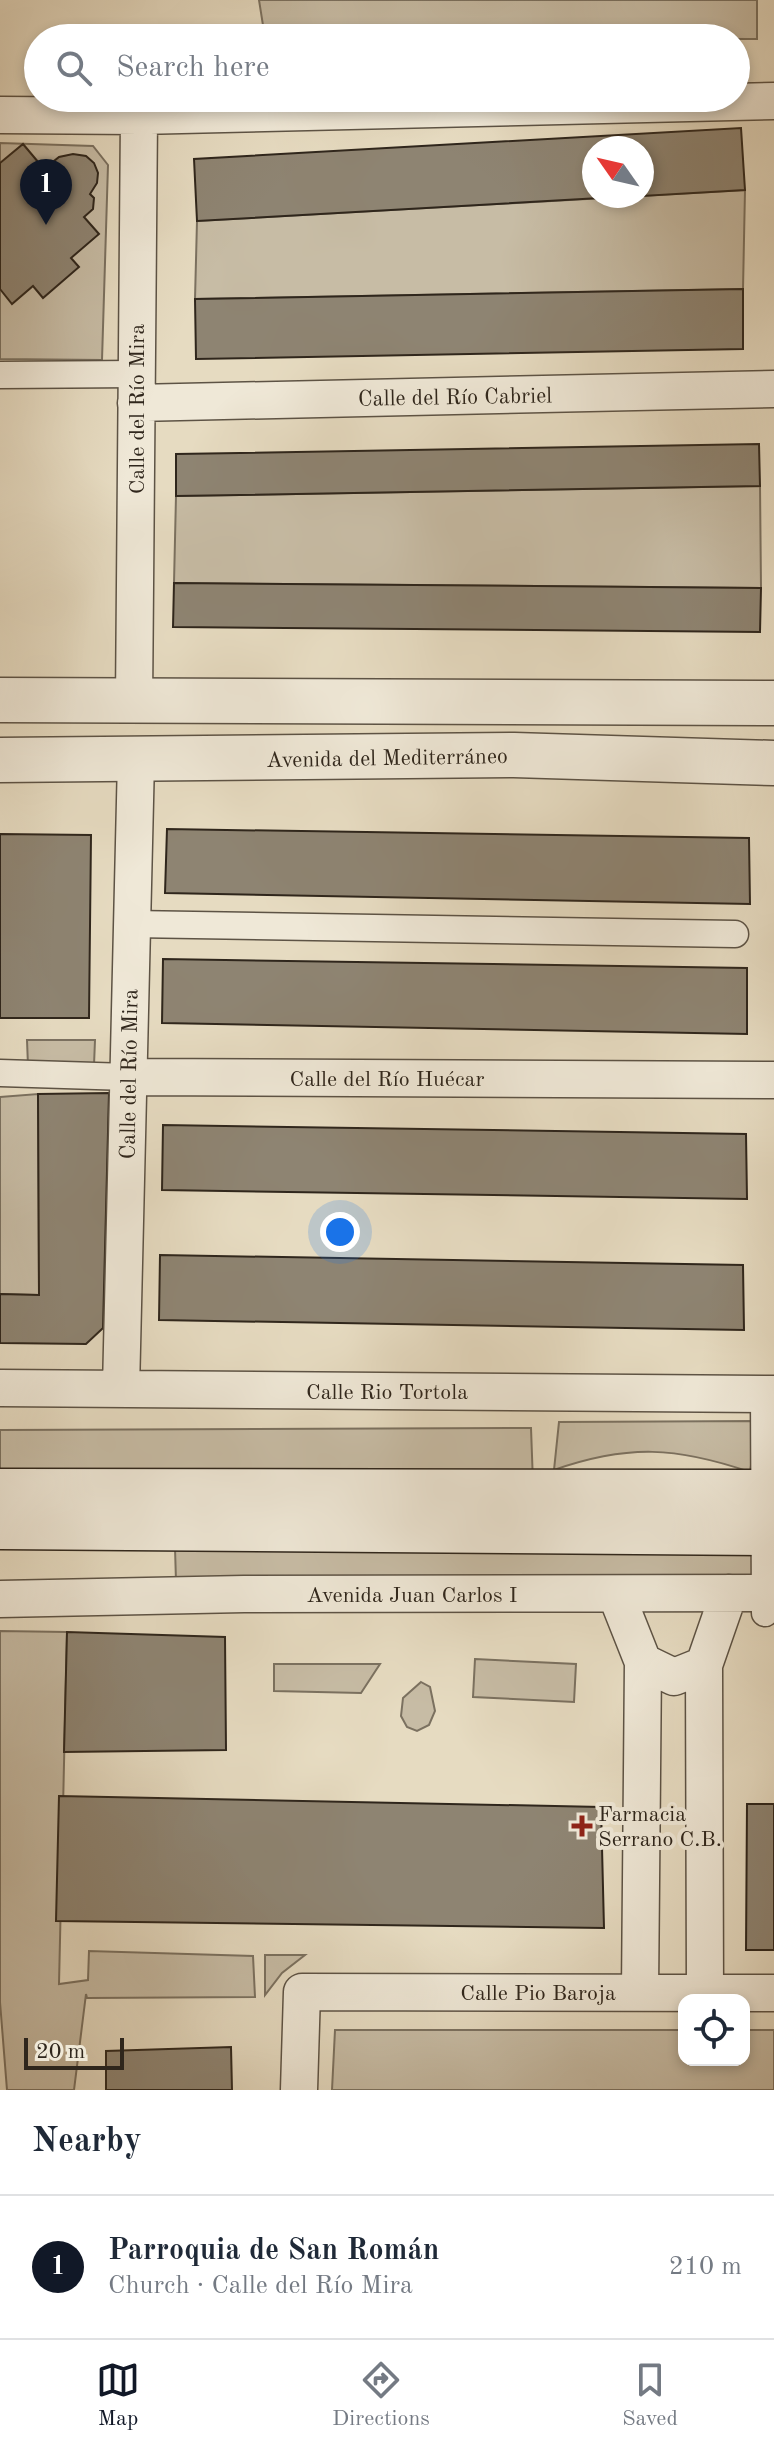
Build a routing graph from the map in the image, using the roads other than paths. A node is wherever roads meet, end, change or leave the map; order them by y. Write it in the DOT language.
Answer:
graph roads {
  1 [pos="774,101"];
  2 [pos="750,102"];
  3 [pos="308,112"];
  4 [pos="0,115"];
  5 [pos="139,116"];
  6 [pos="0,375"];
  7 [pos="136,388"];
  8 [pos="774,389"];
  9 [pos="0,700"];
  10 [pos="134,702"];
  11 [pos="774,703"];
  12 [pos="136,759"];
  13 [pos="0,760"];
  14 [pos="774,763"];
  15 [pos="132,924"];
  16 [pos="735,934"];
  17 [pos="0,1073"];
  18 [pos="128,1077"];
  19 [pos="774,1080"];
  20 [pos="0,1388"];
  21 [pos="121,1389"];
  22 [pos="769,1394"];
  23 [pos="0,1491"];
  24 [pos="59,1510"];
  25 [pos="770,1513"];
  26 [pos="0,1527"];
  27 [pos="729,1593"];
  28 [pos="616,1594"];
  29 [pos="0,1599"];
  30 [pos="768,1600"];
  31 [pos="643,1662"];
  32 [pos="704,1665"];
  33 [pos="640,1992"];
  34 [pos="705,1993"];
  35 [pos="774,1993"];
  36 [pos="299,2090"];
  1 -- 2 [label="street"];
  3 -- 5 [label="street"];
  4 -- 5 [label="street"];
  5 -- 7 [label="street, Calle del Río Mira"];
  6 -- 7 [label="street, Calle del Río Cabriel"];
  7 -- 8 [label="street, Calle del Río Cabriel"];
  7 -- 10 [label="street, Calle del Río Mira"];
  9 -- 10 [label="street"];
  10 -- 11 [label="street"];
  12 -- 13 [label="street, Avenida del Mediterráneo"];
  12 -- 14 [label="street, Avenida del Mediterráneo"];
  12 -- 15 [label="street, Calle del Río Mira"];
  15 -- 16 [label="street"];
  15 -- 18 [label="street, Calle del Río Mira"];
  17 -- 18 [label="street, Calle del Río Huécar"];
  18 -- 19 [label="street, Calle del Río Huécar"];
  18 -- 21 [label="street, Calle del Río Mira"];
  20 -- 21 [label="street, Calle Rio Tortola"];
  21 -- 22 [label="street, Calle Rio Tortola"];
  22 -- 25 [label="street"];
  23 -- 24 [label="street"];
  24 -- 25 [label="street"];
  24 -- 26 [label="street"];
  25 -- 30 [label="street"];
  27 -- 28 [label="street, Avenida Juan Carlos I"];
  27 -- 30 [label="street, Avenida Juan Carlos I"];
  27 -- 32 [label="street"];
  28 -- 29 [label="street, Avenida Juan Carlos I"];
  28 -- 31 [label="street"];
  31 -- 32 [label="street"];
  31 -- 33 [label="street"];
  32 -- 34 [label="street"];
  33 -- 34 [label="street, Calle Pio Baroja"];
  33 -- 36 [label="street, Calle Pio Baroja"];
  34 -- 35 [label="street, Calle Pio Baroja"];
}
